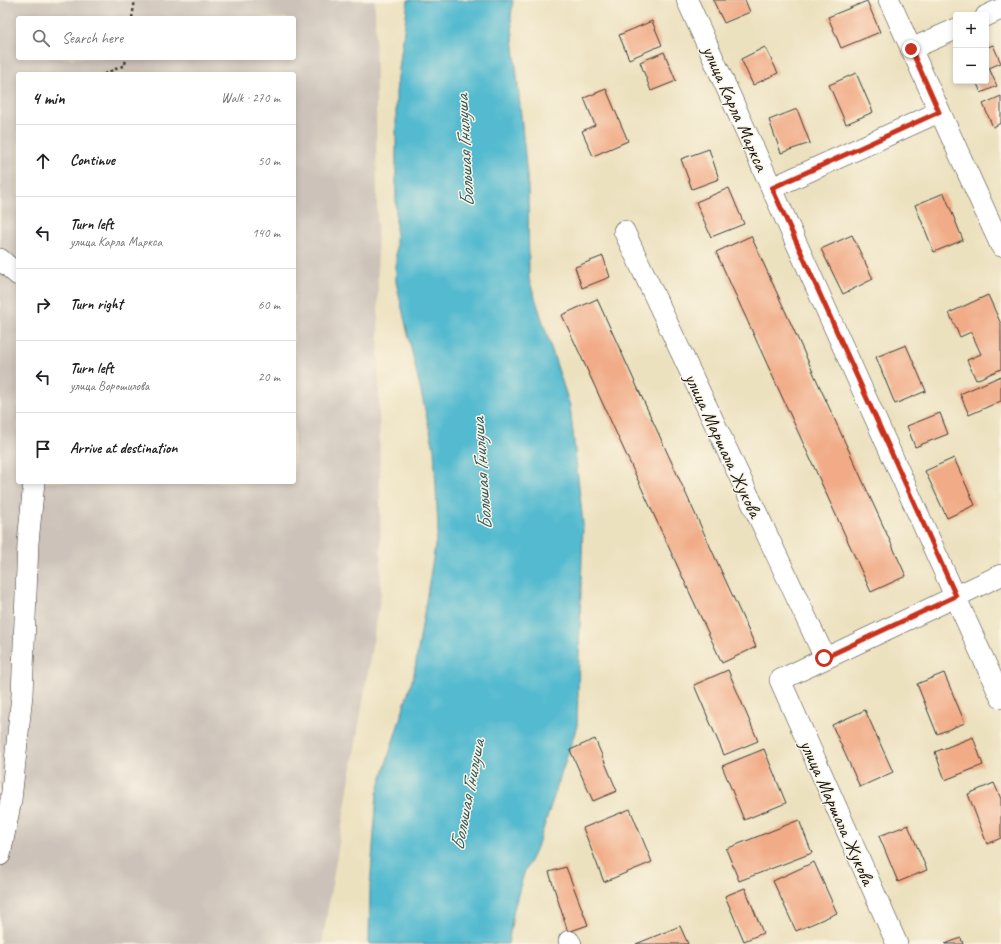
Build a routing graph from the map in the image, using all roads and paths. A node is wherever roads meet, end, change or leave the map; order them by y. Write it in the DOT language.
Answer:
graph roads {
  1 [pos="134,0"];
  2 [pos="687,0"];
  3 [pos="889,0"];
  4 [pos="1001,9"];
  5 [pos="989,15"];
  6 [pos="132,16"];
  7 [pos="953,30"];
  8 [pos="911,49"];
  9 [pos="126,60"];
  10 [pos="108,72"];
  11 [pos="939,112"];
  12 [pos="772,188"];
  13 [pos="624,231"];
  14 [pos="1001,246"];
  15 [pos="0,259"];
  16 [pos="16,273"];
  17 [pos="34,484"];
  18 [pos="1001,575"];
  19 [pos="956,596"];
  20 [pos="824,658"];
  21 [pos="1001,698"];
  22 [pos="0,855"];
  23 [pos="896,944"];
  1 -- 6 [label="path"];
  2 -- 12 [label="street, улица Карла Маркса"];
  3 -- 8 [label="street"];
  4 -- 5 [label="street"];
  7 -- 8 [label="street"];
  8 -- 11 [label="street"];
  9 -- 10 [label="path"];
  11 -- 12 [label="street"];
  11 -- 14 [label="street"];
  12 -- 19 [label="street, улица Карла Маркса"];
  13 -- 20 [label="street, улица Маршала Жукова"];
  15 -- 16 [label="street"];
  17 -- 22 [label="street"];
  18 -- 19 [label="street"];
  19 -- 20 [label="street"];
  19 -- 21 [label="street, улица Карла Маркса"];
  20 -- 23 [label="street, улица Маршала Жукова"];
}
